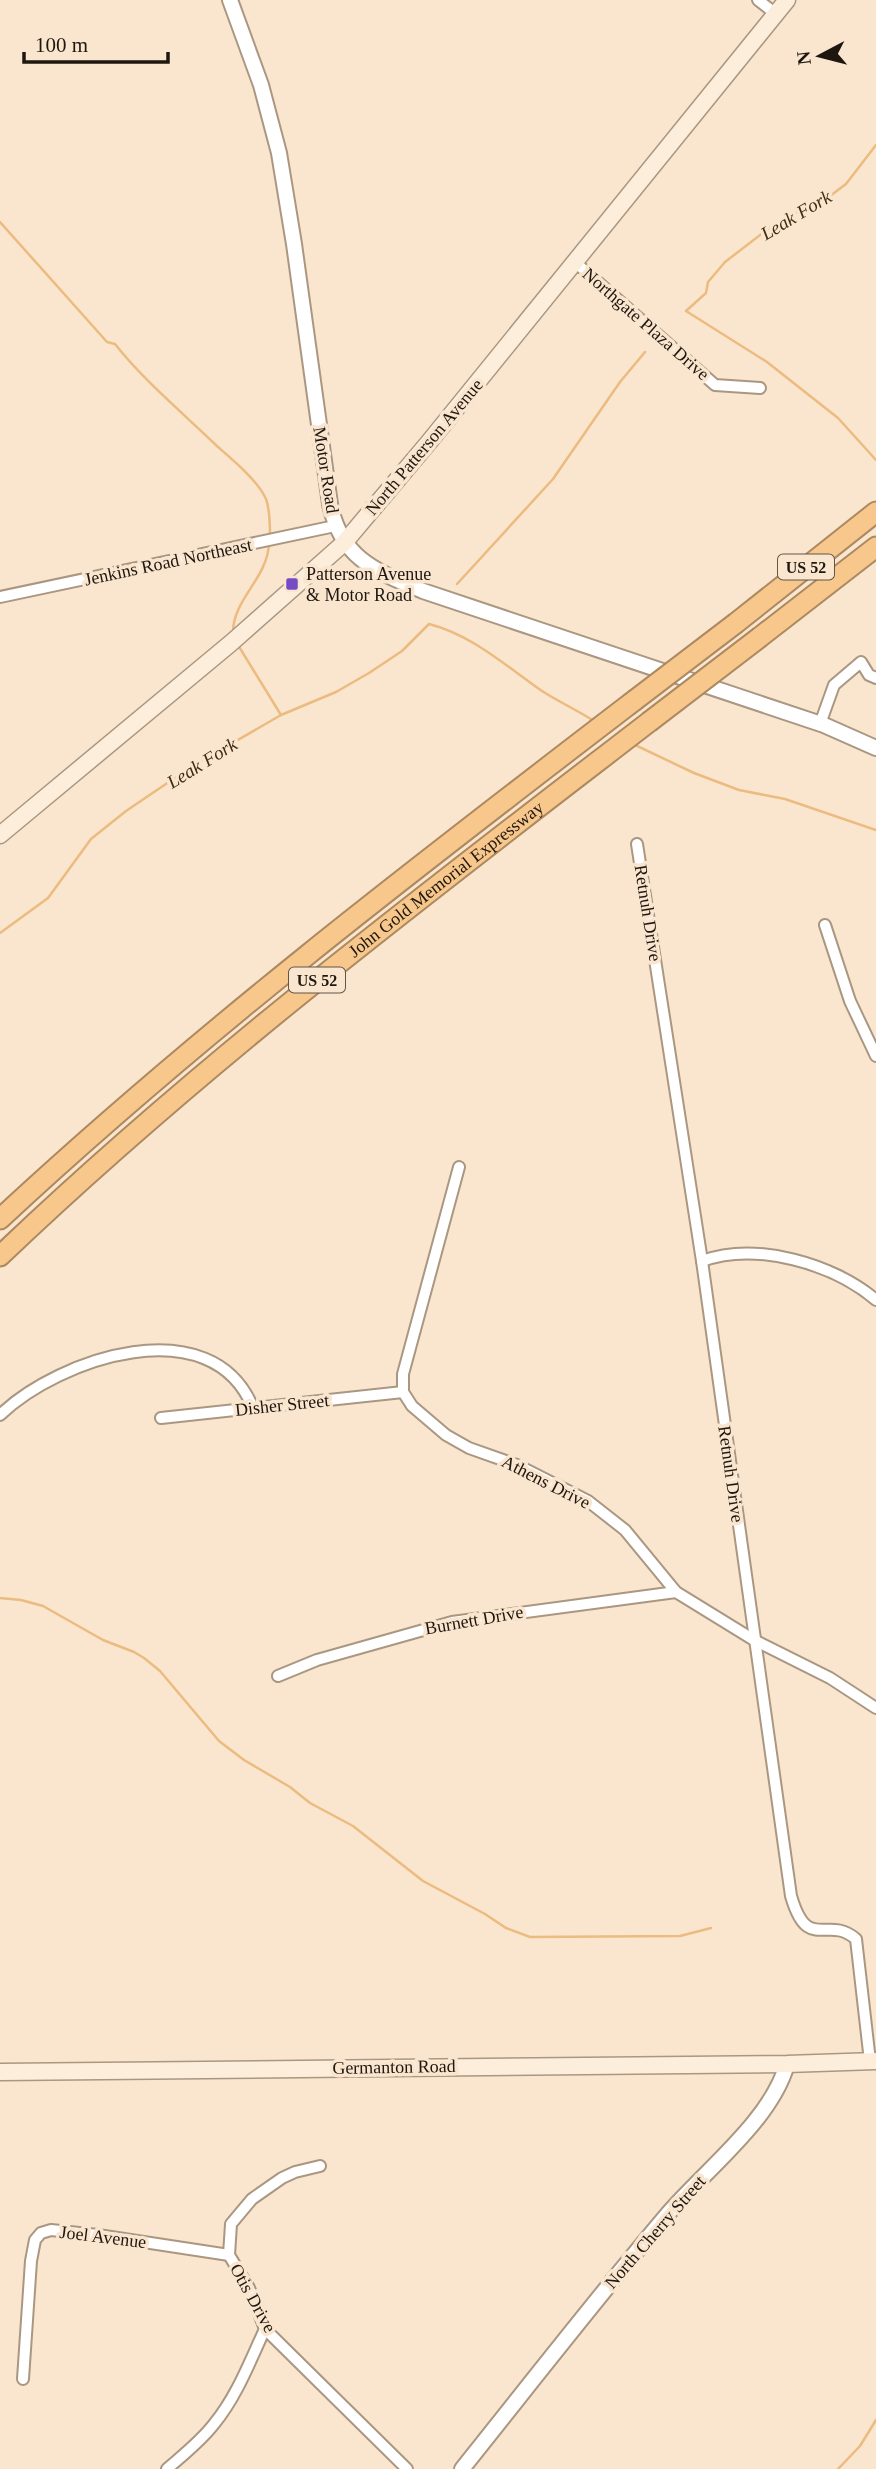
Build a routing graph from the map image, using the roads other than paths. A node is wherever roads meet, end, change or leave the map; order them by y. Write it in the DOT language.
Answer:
graph roads {
  1 [pos="230,0"];
  2 [pos="758,0"];
  3 [pos="787,0"];
  4 [pos="776,13"];
  5 [pos="575,262"];
  6 [pos="760,388"];
  7 [pos="876,512"];
  8 [pos="335,526"];
  9 [pos="344,543"];
  10 [pos="876,547"];
  11 [pos="0,597"];
  12 [pos="876,678"];
  13 [pos="820,724"];
  14 [pos="876,748"];
  15 [pos="0,835"];
  16 [pos="637,844"];
  17 [pos="825,925"];
  18 [pos="876,1056"];
  19 [pos="459,1167"];
  20 [pos="0,1219"];
  21 [pos="0,1256"];
  22 [pos="702,1261"];
  23 [pos="876,1300"];
  24 [pos="403,1392"];
  25 [pos="253,1408"];
  26 [pos="0,1415"];
  27 [pos="161,1418"];
  28 [pos="676,1592"];
  29 [pos="754,1640"];
  30 [pos="278,1676"];
  31 [pos="876,1708"];
  32 [pos="873,2061"];
  33 [pos="787,2064"];
  34 [pos="0,2071"];
  35 [pos="320,2165"];
  36 [pos="229,2255"];
  37 [pos="265,2329"];
  38 [pos="23,2379"];
  39 [pos="167,2469"];
  40 [pos="407,2469"];
  41 [pos="462,2469"];
  1 -- 8 [label="street, Motor Road"];
  2 -- 4 [label="street"];
  3 -- 4 [label="main road, North Patterson Avenue"];
  4 -- 5 [label="main road, North Patterson Avenue"];
  5 -- 6 [label="street, Northgate Plaza Drive"];
  5 -- 9 [label="main road, North Patterson Avenue"];
  7 -- 20 [label="highway, John Gold Memorial Expressway / US 52, bridge"];
  8 -- 9 [label="street, Motor Road"];
  8 -- 11 [label="street, Jenkins Road Northeast"];
  9 -- 13 [label="street, Motor Road"];
  9 -- 15 [label="main road, North Patterson Avenue"];
  10 -- 21 [label="highway, John Gold Memorial Expressway / US 52, bridge"];
  12 -- 13 [label="street"];
  13 -- 14 [label="street, Motor Road"];
  16 -- 22 [label="street, Retnuh Drive"];
  17 -- 18 [label="street"];
  19 -- 24 [label="street"];
  22 -- 23 [label="street"];
  22 -- 29 [label="street, Retnuh Drive"];
  24 -- 25 [label="street, Disher Street"];
  24 -- 28 [label="street, Athens Drive"];
  25 -- 26 [label="street"];
  25 -- 27 [label="street, Disher Street"];
  28 -- 29 [label="street, Athens Drive"];
  28 -- 30 [label="street, Burnett Drive"];
  29 -- 31 [label="street, Athens Drive"];
  29 -- 32 [label="street, Retnuh Drive"];
  32 -- 33 [label="main road"];
  33 -- 34 [label="main road, Germanton Road"];
  33 -- 41 [label="street, North Cherry Street"];
  35 -- 36 [label="street, Otis Drive"];
  36 -- 37 [label="street, Otis Drive"];
  36 -- 38 [label="street, Joel Avenue"];
  37 -- 39 [label="street"];
  37 -- 40 [label="street, Otis Drive"];
}
